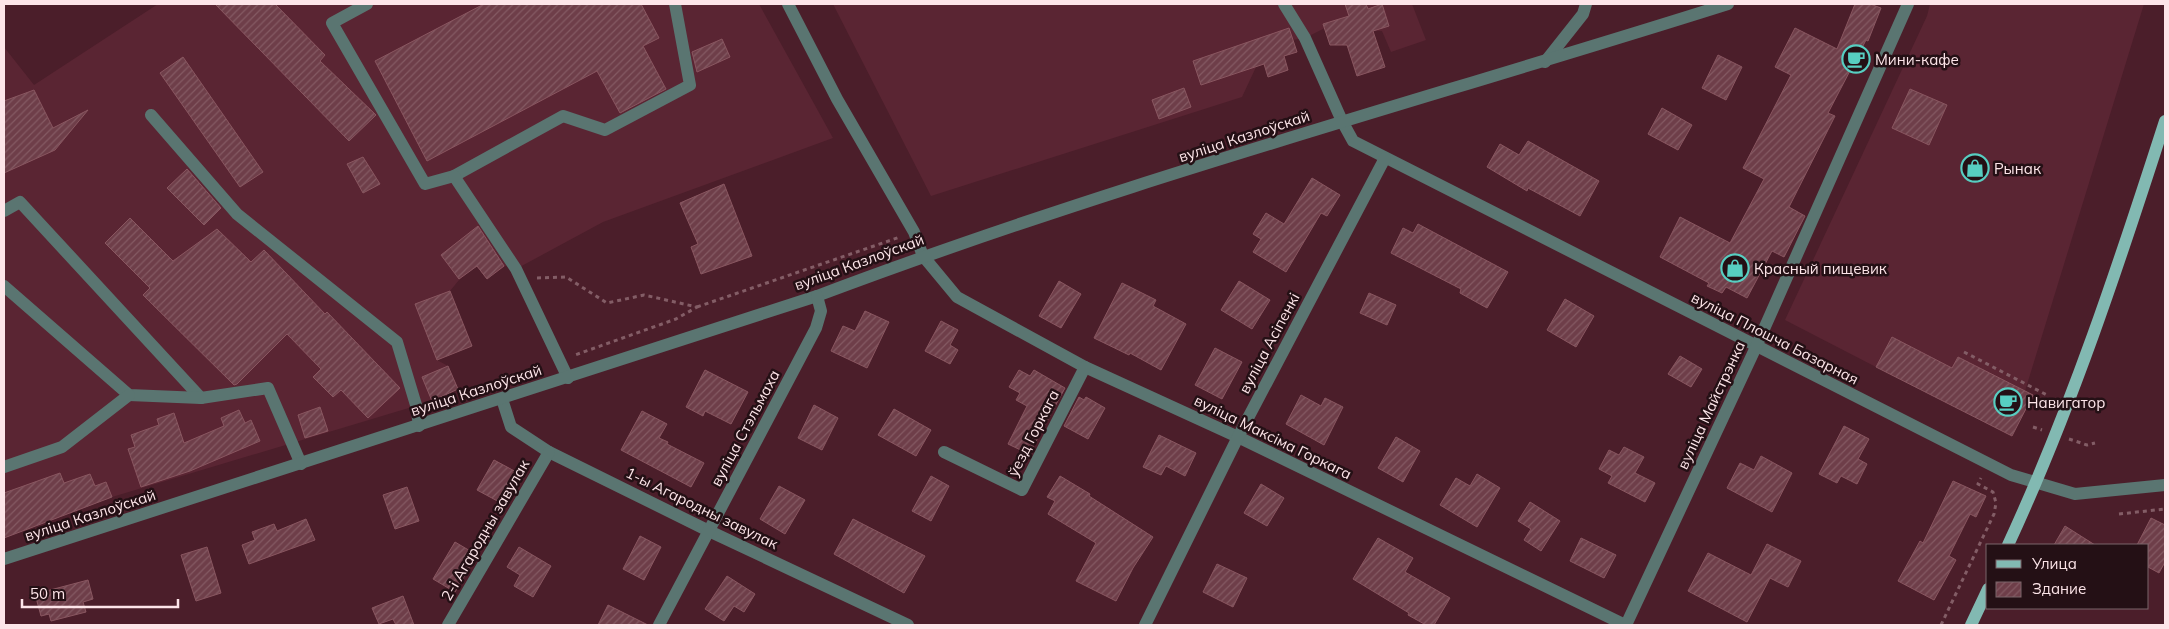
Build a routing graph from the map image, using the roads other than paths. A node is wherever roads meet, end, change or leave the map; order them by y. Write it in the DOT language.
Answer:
graph roads {
  1 [pos="367,4"];
  2 [pos="675,4"];
  3 [pos="788,4"];
  4 [pos="1284,4"];
  5 [pos="1586,4"];
  6 [pos="1728,4"];
  7 [pos="1908,4"];
  8 [pos="1545,62"];
  9 [pos="151,115"];
  10 [pos="1342,121"];
  11 [pos="2165,121"];
  12 [pos="1384,158"];
  13 [pos="454,176"];
  14 [pos="4,211"];
  15 [pos="924,256"];
  16 [pos="4,286"];
  17 [pos="818,296"];
  18 [pos="1756,347"];
  19 [pos="1085,366"];
  20 [pos="568,378"];
  21 [pos="129,395"];
  22 [pos="201,398"];
  23 [pos="502,399"];
  24 [pos="419,426"];
  25 [pos="1238,437"];
  26 [pos="549,452"];
  27 [pos="944,452"];
  28 [pos="301,464"];
  29 [pos="4,468"];
  30 [pos="2036,483"];
  31 [pos="2165,486"];
  32 [pos="709,531"];
  33 [pos="2008,544"];
  34 [pos="4,559"];
  35 [pos="1986,593"];
  36 [pos="448,625"];
  37 [pos="659,625"];
  38 [pos="908,625"];
  39 [pos="1144,625"];
  40 [pos="1626,625"];
  41 [pos="1971,625"];
  1 -- 13 [label="street"];
  2 -- 13 [label="street"];
  3 -- 15 [label="street, вуліца Максіма Горкага"];
  4 -- 10 [label="street, вуліца Плошча Базарная"];
  5 -- 8 [label="street"];
  6 -- 8 [label="street, вуліца Казлоўскай"];
  7 -- 18 [label="street, вуліца Майстрэнка"];
  8 -- 10 [label="street, вуліца Казлоўскай"];
  9 -- 24 [label="street"];
  10 -- 12 [label="street, вуліца Плошча Базарная"];
  10 -- 15 [label="street, вуліца Казлоўскай"];
  11 -- 30 [label="main road"];
  12 -- 18 [label="street, вуліца Плошча Базарная"];
  12 -- 25 [label="street, вуліца Асіпенкі"];
  13 -- 20 [label="street"];
  14 -- 22 [label="street"];
  15 -- 17 [label="street, вуліца Казлоўскай"];
  15 -- 19 [label="street, вуліца Максіма Горкага"];
  16 -- 21 [label="street"];
  17 -- 20 [label="street, вуліца Казлоўскай"];
  17 -- 32 [label="street, вуліца Стэльмаха"];
  18 -- 30 [label="street, вуліца Плошча Базарная"];
  18 -- 40 [label="street, вуліца Майстрэнка"];
  19 -- 25 [label="street, вуліца Максіма Горкага"];
  19 -- 27 [label="street, ўезд Горкага"];
  20 -- 23 [label="street, вуліца Казлоўскай"];
  21 -- 22 [label="street"];
  21 -- 29 [label="street"];
  22 -- 28 [label="street"];
  23 -- 24 [label="street, вуліца Казлоўскай"];
  23 -- 26 [label="street, 1-ы Агародны завулак"];
  24 -- 28 [label="street, вуліца Казлоўскай"];
  25 -- 39 [label="street, вуліца Асіпенкі"];
  25 -- 40 [label="street, вуліца Максіма Горкага"];
  26 -- 32 [label="street, 1-ы Агародны завулак"];
  26 -- 36 [label="street, 2-і Агародны завулак"];
  28 -- 34 [label="street, вуліца Казлоўскай"];
  30 -- 31 [label="street, вуліца Плошча Базарная"];
  30 -- 33 [label="main road"];
  32 -- 37 [label="street, вуліца Стэльмаха"];
  32 -- 38 [label="street, 1-ы Агародны завулак"];
  35 -- 41 [label="main road"];
}
